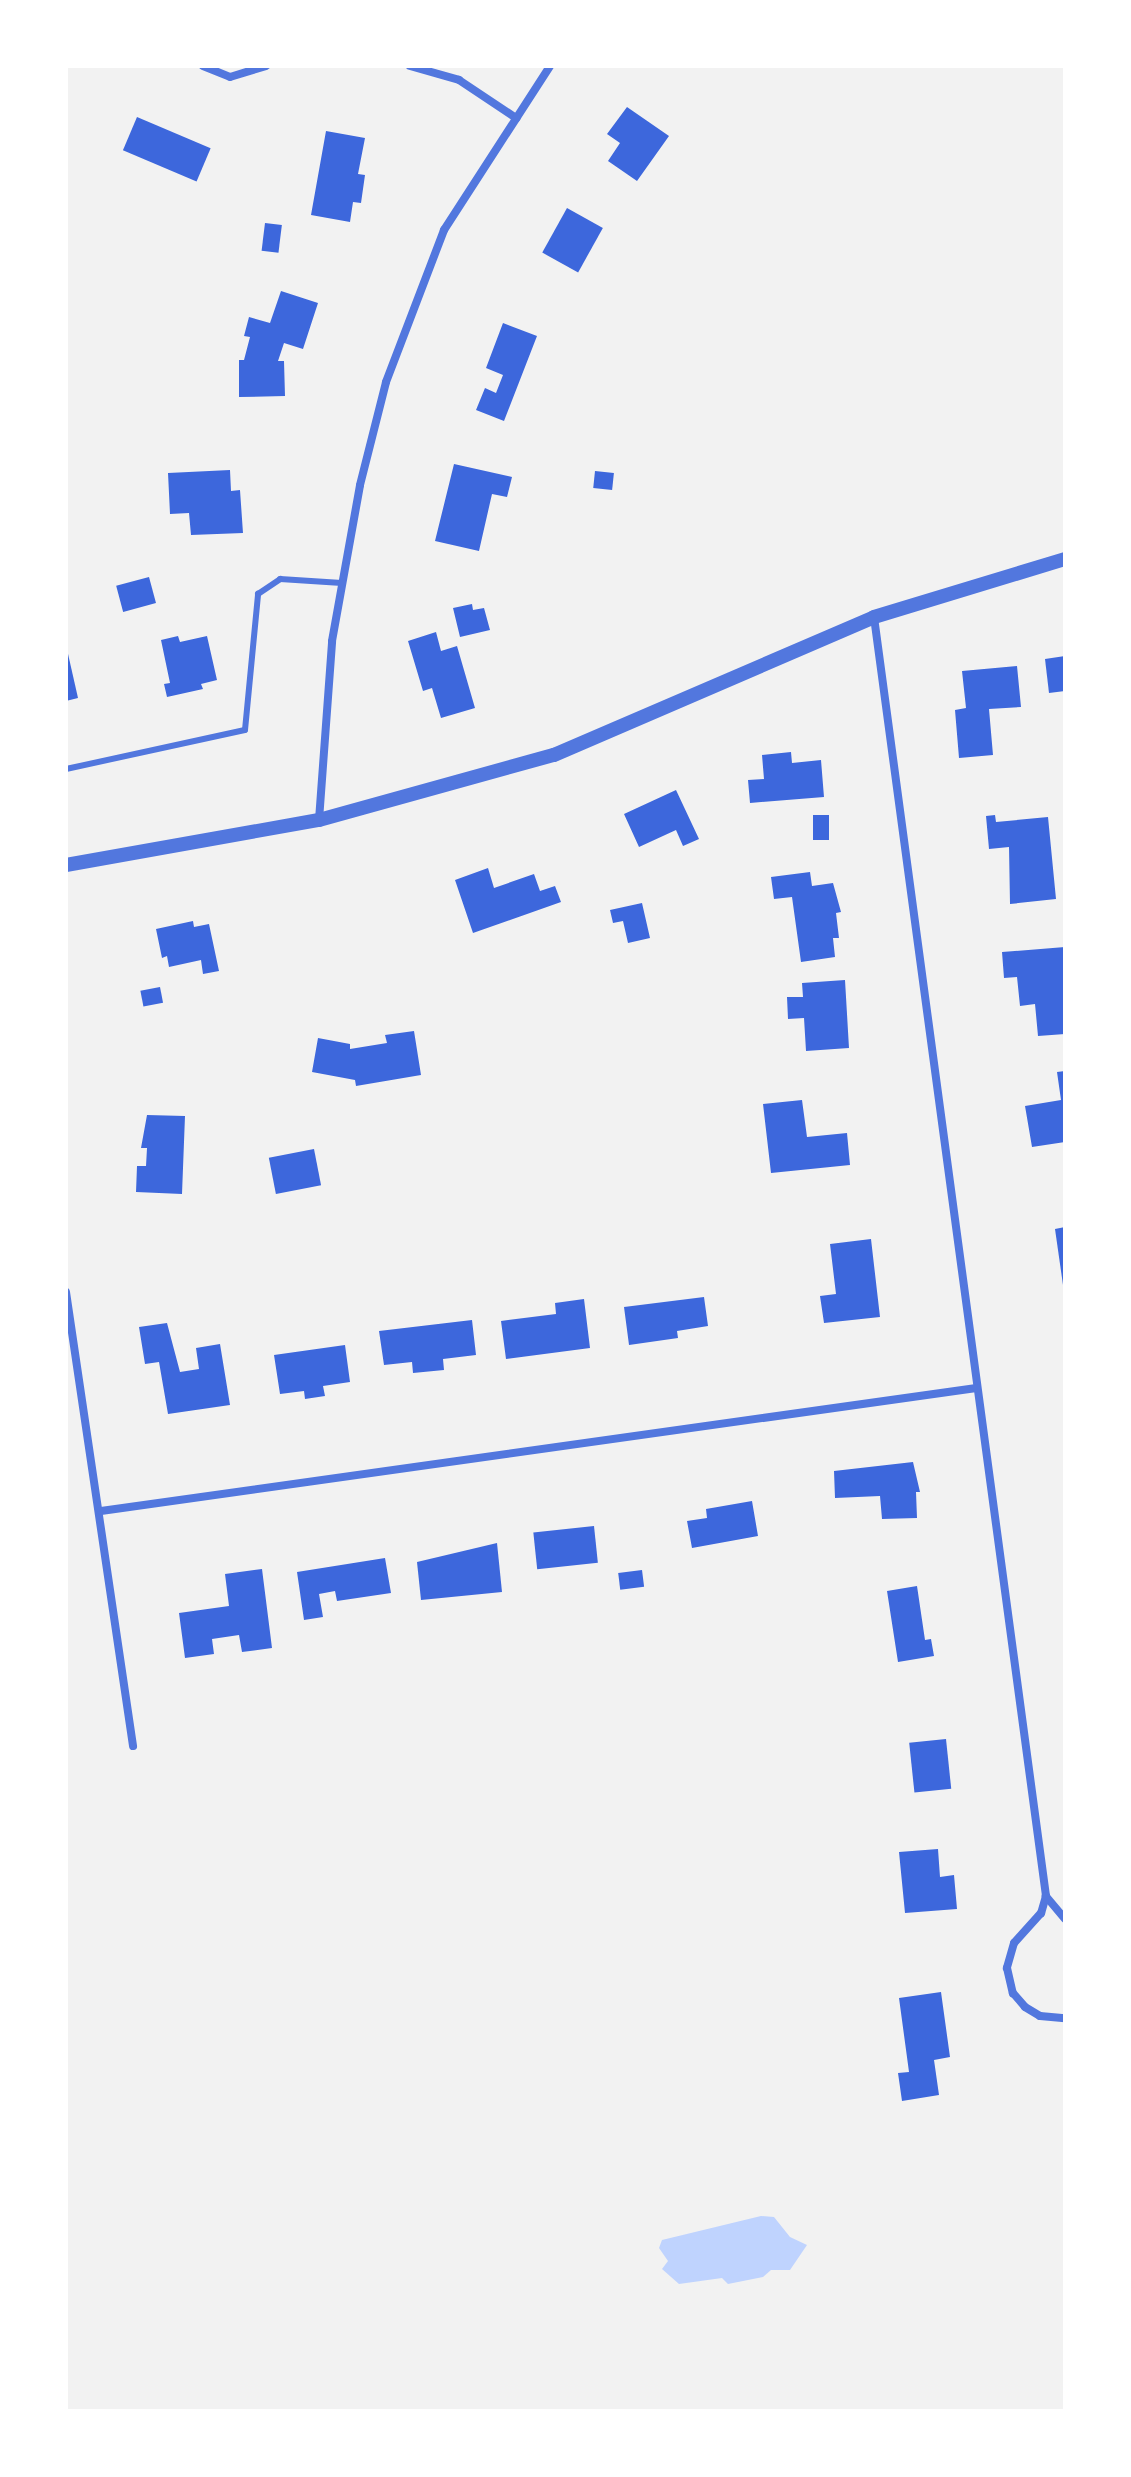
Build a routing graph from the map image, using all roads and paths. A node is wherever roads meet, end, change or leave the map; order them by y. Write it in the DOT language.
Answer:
graph roads {
  1 [pos="203,66"];
  2 [pos="266,66"];
  3 [pos="410,66"];
  4 [pos="550,66"];
  5 [pos="516,118"];
  6 [pos="1065,559"];
  7 [pos="342,583"];
  8 [pos="874,617"];
  9 [pos="66,769"];
  10 [pos="319,820"];
  11 [pos="66,865"];
  12 [pos="66,1292"];
  13 [pos="976,1388"];
  14 [pos="101,1511"];
  15 [pos="133,1746"];
  16 [pos="1046,1896"];
  17 [pos="1065,1919"];
  18 [pos="1065,2018"];
  1 -- 2 [label="street"];
  3 -- 5 [label="street"];
  4 -- 5 [label="street"];
  5 -- 7 [label="street"];
  6 -- 8 [label="street"];
  7 -- 9 [label="lane"];
  7 -- 10 [label="street"];
  8 -- 10 [label="street"];
  8 -- 13 [label="street"];
  10 -- 11 [label="street"];
  12 -- 14 [label="street"];
  13 -- 14 [label="street"];
  13 -- 16 [label="street"];
  14 -- 15 [label="street"];
  16 -- 17 [label="street"];
  16 -- 18 [label="street"];
}
